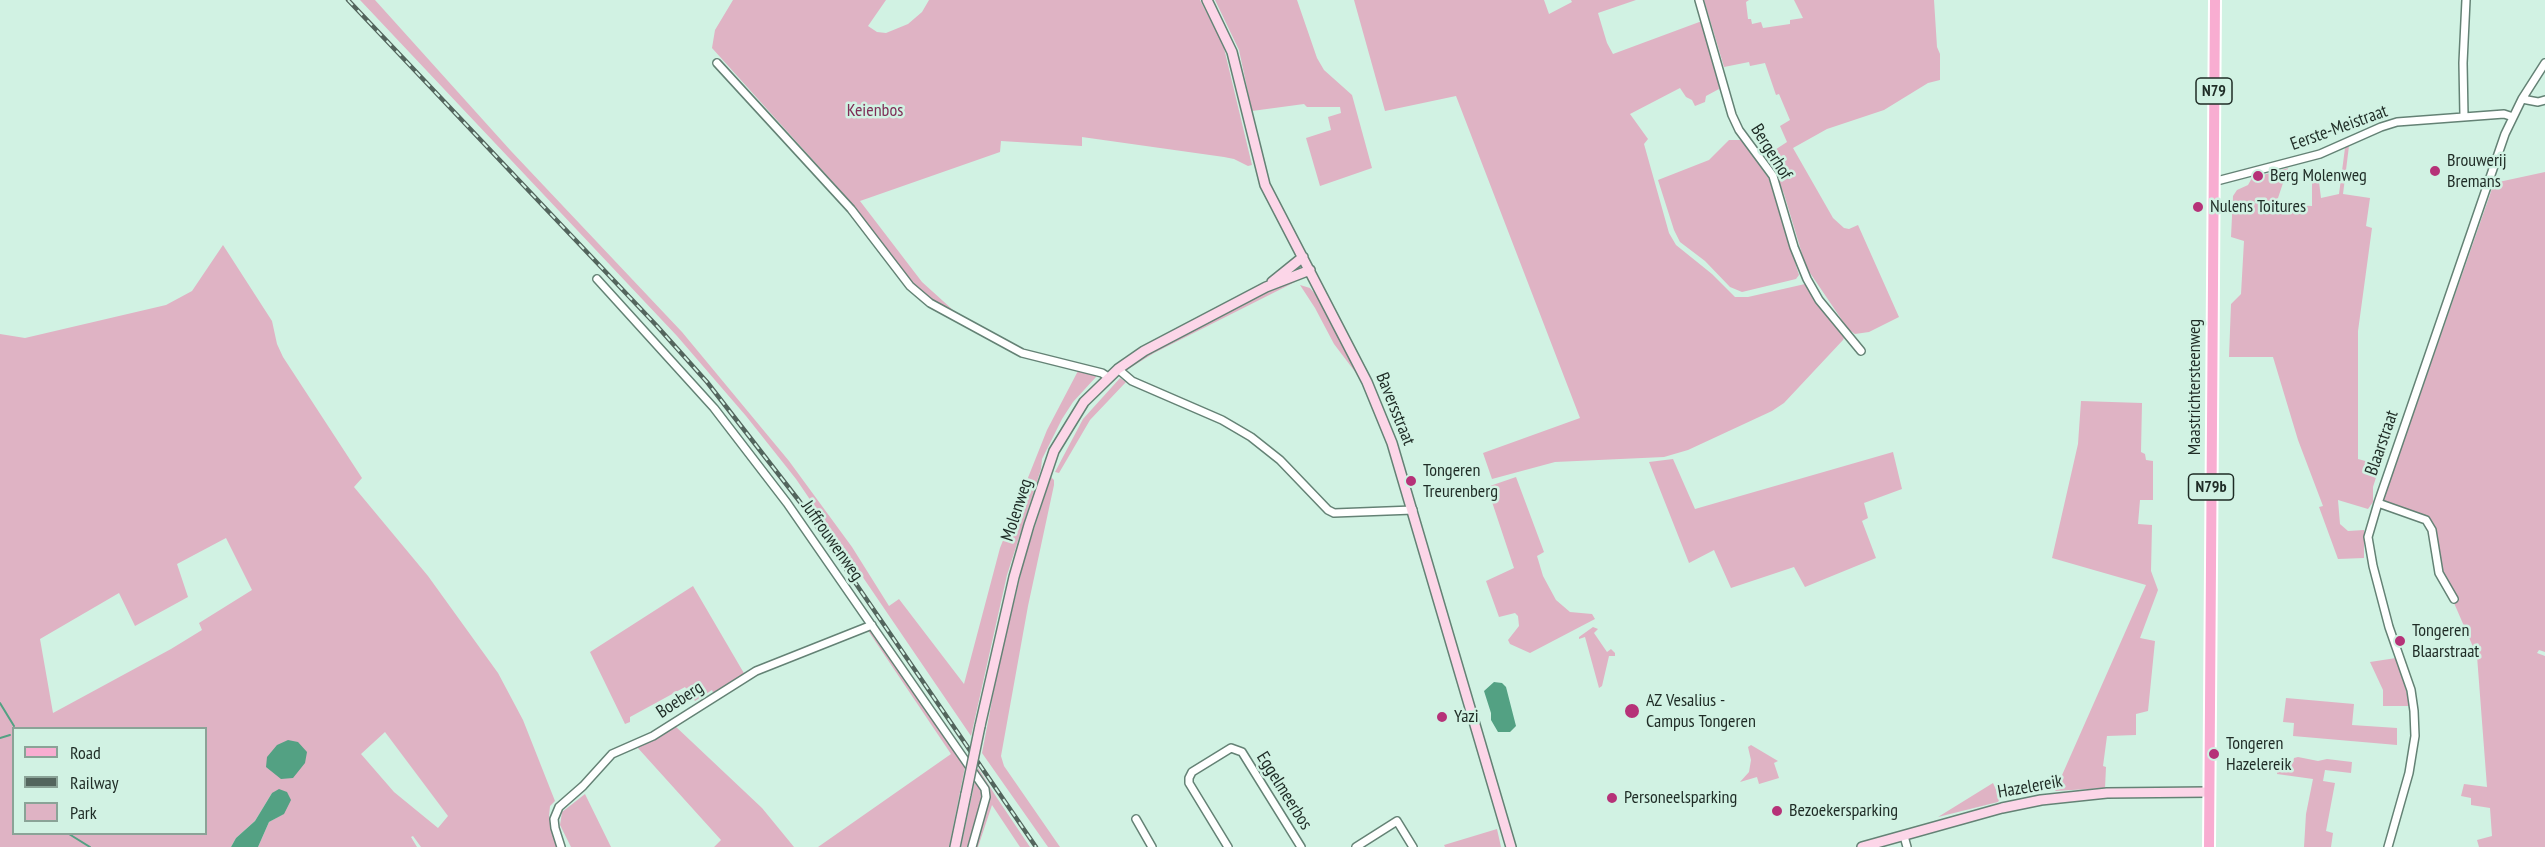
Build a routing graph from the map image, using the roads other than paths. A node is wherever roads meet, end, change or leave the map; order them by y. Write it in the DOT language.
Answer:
graph roads {
  1 [pos="1208,0"];
  2 [pos="1699,0"];
  3 [pos="2215,0"];
  4 [pos="2466,0"];
  5 [pos="717,63"];
  6 [pos="2545,63"];
  7 [pos="2522,99"];
  8 [pos="2545,100"];
  9 [pos="2464,116"];
  10 [pos="2513,117"];
  11 [pos="2213,182"];
  12 [pos="1303,257"];
  13 [pos="1310,270"];
  14 [pos="597,279"];
  15 [pos="1266,287"];
  16 [pos="1861,351"];
  17 [pos="1118,369"];
  18 [pos="1108,377"];
  19 [pos="2378,503"];
  20 [pos="1413,510"];
  21 [pos="2454,599"];
  22 [pos="872,625"];
  23 [pos="2208,792"];
  24 [pos="1136,819"];
  25 [pos="1904,836"];
  26 [pos="561,847"];
  27 [pos="955,847"];
  28 [pos="972,847"];
  29 [pos="1152,847"];
  30 [pos="1228,847"];
  31 [pos="1301,847"];
  32 [pos="1356,847"];
  33 [pos="1413,847"];
  34 [pos="1511,847"];
  35 [pos="1862,847"];
  36 [pos="1907,847"];
  37 [pos="2209,847"];
  38 [pos="2388,847"];
  1 -- 12 [label="main road, Baversstraat"];
  2 -- 16 [label="street, Bergerhof"];
  3 -- 11 [label="main road, Maastrichtersteenweg / N79"];
  4 -- 9 [label="street"];
  5 -- 18 [label="street"];
  6 -- 7 [label="street, Blaarstraat"];
  7 -- 8 [label="street"];
  7 -- 10 [label="street, Blaarstraat"];
  9 -- 10 [label="street, Eerste-Meistraat"];
  9 -- 11 [label="street, Eerste-Meistraat"];
  10 -- 19 [label="street, Blaarstraat"];
  11 -- 23 [label="main road, Maastrichtersteenweg / N79b"];
  12 -- 13 [label="main road, Baversstraat"];
  12 -- 15 [label="main road, Molenweg"];
  13 -- 15 [label="main road, Molenweg"];
  13 -- 20 [label="main road, Baversstraat"];
  14 -- 22 [label="street, Juffrouwenweg"];
  15 -- 17 [label="main road, Molenweg"];
  17 -- 18 [label="main road, Molenweg"];
  17 -- 20 [label="street"];
  18 -- 27 [label="main road, Molenweg, bridge"];
  19 -- 21 [label="street"];
  19 -- 38 [label="street, Blaarstraat"];
  20 -- 34 [label="main road, Baversstraat"];
  22 -- 26 [label="street, Boeberg"];
  22 -- 28 [label="street, Juffrouwenweg"];
  23 -- 25 [label="main road, Hazelereik"];
  23 -- 37 [label="main road, Maastrichtersteenweg / N79b"];
  24 -- 29 [label="street"];
  25 -- 35 [label="main road, Hazelereik"];
  25 -- 36 [label="street"];
  30 -- 31 [label="street, Eggelmeerbos"];
  32 -- 33 [label="street"];
}
